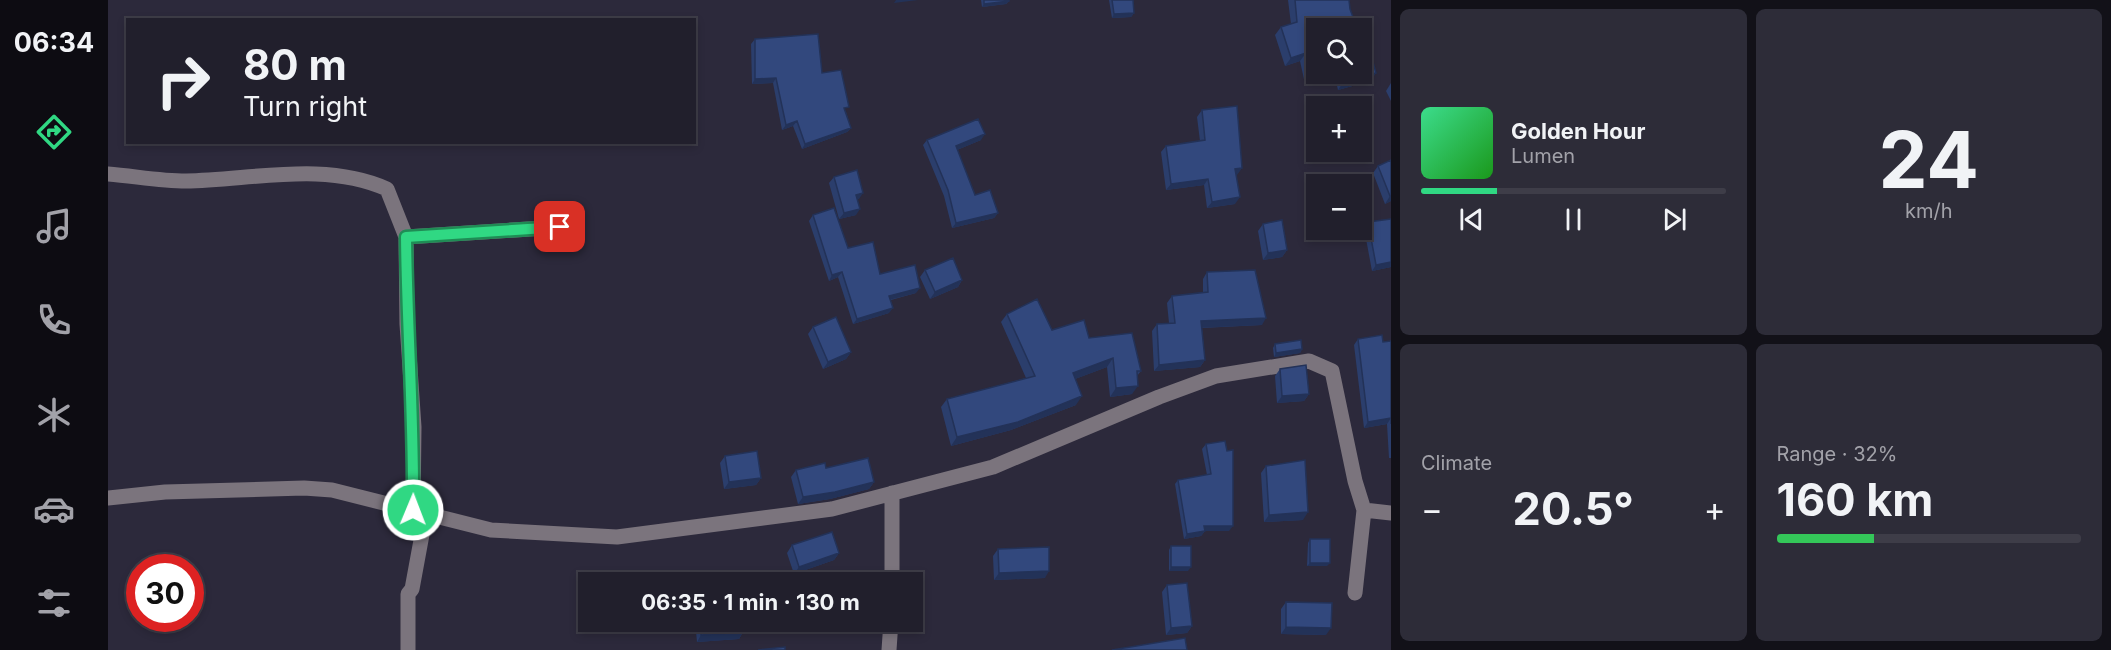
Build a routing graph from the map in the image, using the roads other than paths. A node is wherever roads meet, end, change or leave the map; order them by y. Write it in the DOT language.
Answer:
graph roads {
  1 [pos="108,174"];
  2 [pos="560,227"];
  3 [pos="406,237"];
  4 [pos="892,494"];
  5 [pos="108,498"];
  6 [pos="1364,510"];
  7 [pos="419,511"];
  8 [pos="1391,513"];
  9 [pos="892,572"];
  10 [pos="1355,593"];
  11 [pos="890,632"];
  12 [pos="408,650"];
  13 [pos="889,650"];
  1 -- 3 [label="street"];
  2 -- 3 [label="street"];
  3 -- 7 [label="street"];
  4 -- 6 [label="street"];
  4 -- 7 [label="street"];
  4 -- 9 [label="street"];
  5 -- 7 [label="street"];
  6 -- 8 [label="street"];
  6 -- 10 [label="street"];
  7 -- 12 [label="street"];
  11 -- 13 [label="street"];
}
